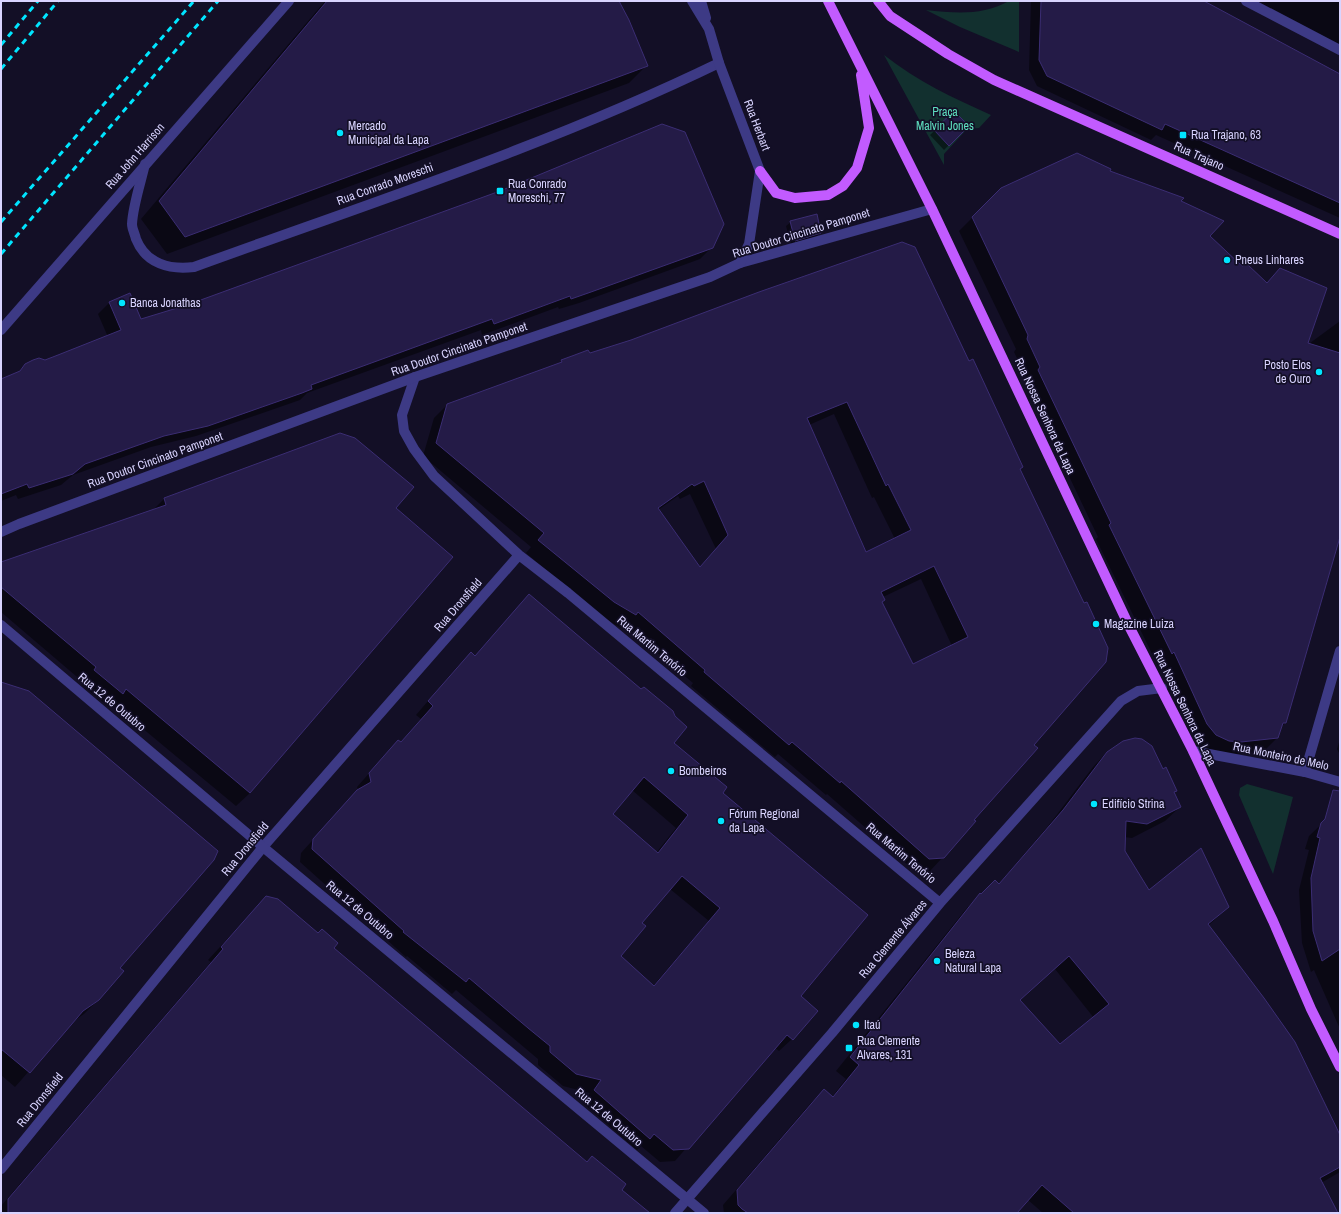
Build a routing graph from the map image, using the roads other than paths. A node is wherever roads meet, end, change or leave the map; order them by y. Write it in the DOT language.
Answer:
graph roads {
  1 [pos="288,1"];
  2 [pos="692,1"];
  3 [pos="701,1"];
  4 [pos="878,1"];
  5 [pos="1246,1"];
  6 [pos="829,4"];
  7 [pos="709,30"];
  8 [pos="1340,50"];
  9 [pos="719,63"];
  10 [pos="859,66"];
  11 [pos="145,164"];
  12 [pos="760,171"];
  13 [pos="932,209"];
  14 [pos="1340,234"];
  15 [pos="740,263"];
  16 [pos="1,330"];
  17 [pos="414,377"];
  18 [pos="1,532"];
  19 [pos="519,555"];
  20 [pos="1,624"];
  21 [pos="1340,651"];
  22 [pos="1162,688"];
  23 [pos="1193,751"];
  24 [pos="1305,772"];
  25 [pos="1340,782"];
  26 [pos="263,847"];
  27 [pos="940,903"];
  28 [pos="1340,1067"];
  29 [pos="1,1169"];
  30 [pos="688,1199"];
  31 [pos="675,1213"];
  32 [pos="704,1213"];
  1 -- 11 [label="street, Rua John Harrison"];
  2 -- 7 [label="street, Rua Herbart"];
  3 -- 7 [label="street"];
  4 -- 14 [label="main road, Rua Trajano"];
  5 -- 8 [label="street"];
  6 -- 10 [label="main road"];
  7 -- 9 [label="street, Rua Herbart"];
  9 -- 11 [label="street, Rua Conrado Moreschi"];
  9 -- 12 [label="street, Rua Herbart"];
  10 -- 12 [label="main road"];
  10 -- 13 [label="main road"];
  11 -- 16 [label="street, Rua John Harrison"];
  12 -- 15 [label="street, Rua Herbart"];
  13 -- 15 [label="street, Rua Doutor Cincinato Pamponet"];
  13 -- 22 [label="main road, Rua Nossa Senhora da Lapa"];
  15 -- 17 [label="street, Rua Doutor Cincinato Pamponet"];
  17 -- 18 [label="street, Rua Doutor Cincinato Pamponet"];
  17 -- 19 [label="street, Rua Martim Tenório"];
  19 -- 26 [label="street, Rua Dronsfield"];
  19 -- 27 [label="street, Rua Martim Tenório"];
  20 -- 26 [label="street, Rua 12 de Outubro"];
  21 -- 24 [label="street"];
  22 -- 23 [label="main road, Rua Nossa Senhora da Lapa"];
  22 -- 27 [label="street, Rua Clemente Álvares"];
  23 -- 24 [label="street, Rua Monteiro de Melo"];
  23 -- 28 [label="main road, Rua Nossa Senhora da Lapa"];
  24 -- 25 [label="street, Rua Monteiro de Melo"];
  26 -- 29 [label="street, Rua Dronsfield"];
  26 -- 30 [label="street, Rua 12 de Outubro"];
  27 -- 30 [label="street, Rua Clemente Álvares"];
  30 -- 31 [label="street, Rua Clemente Álvares"];
  30 -- 32 [label="street, Rua 12 de Outubro"];
}
